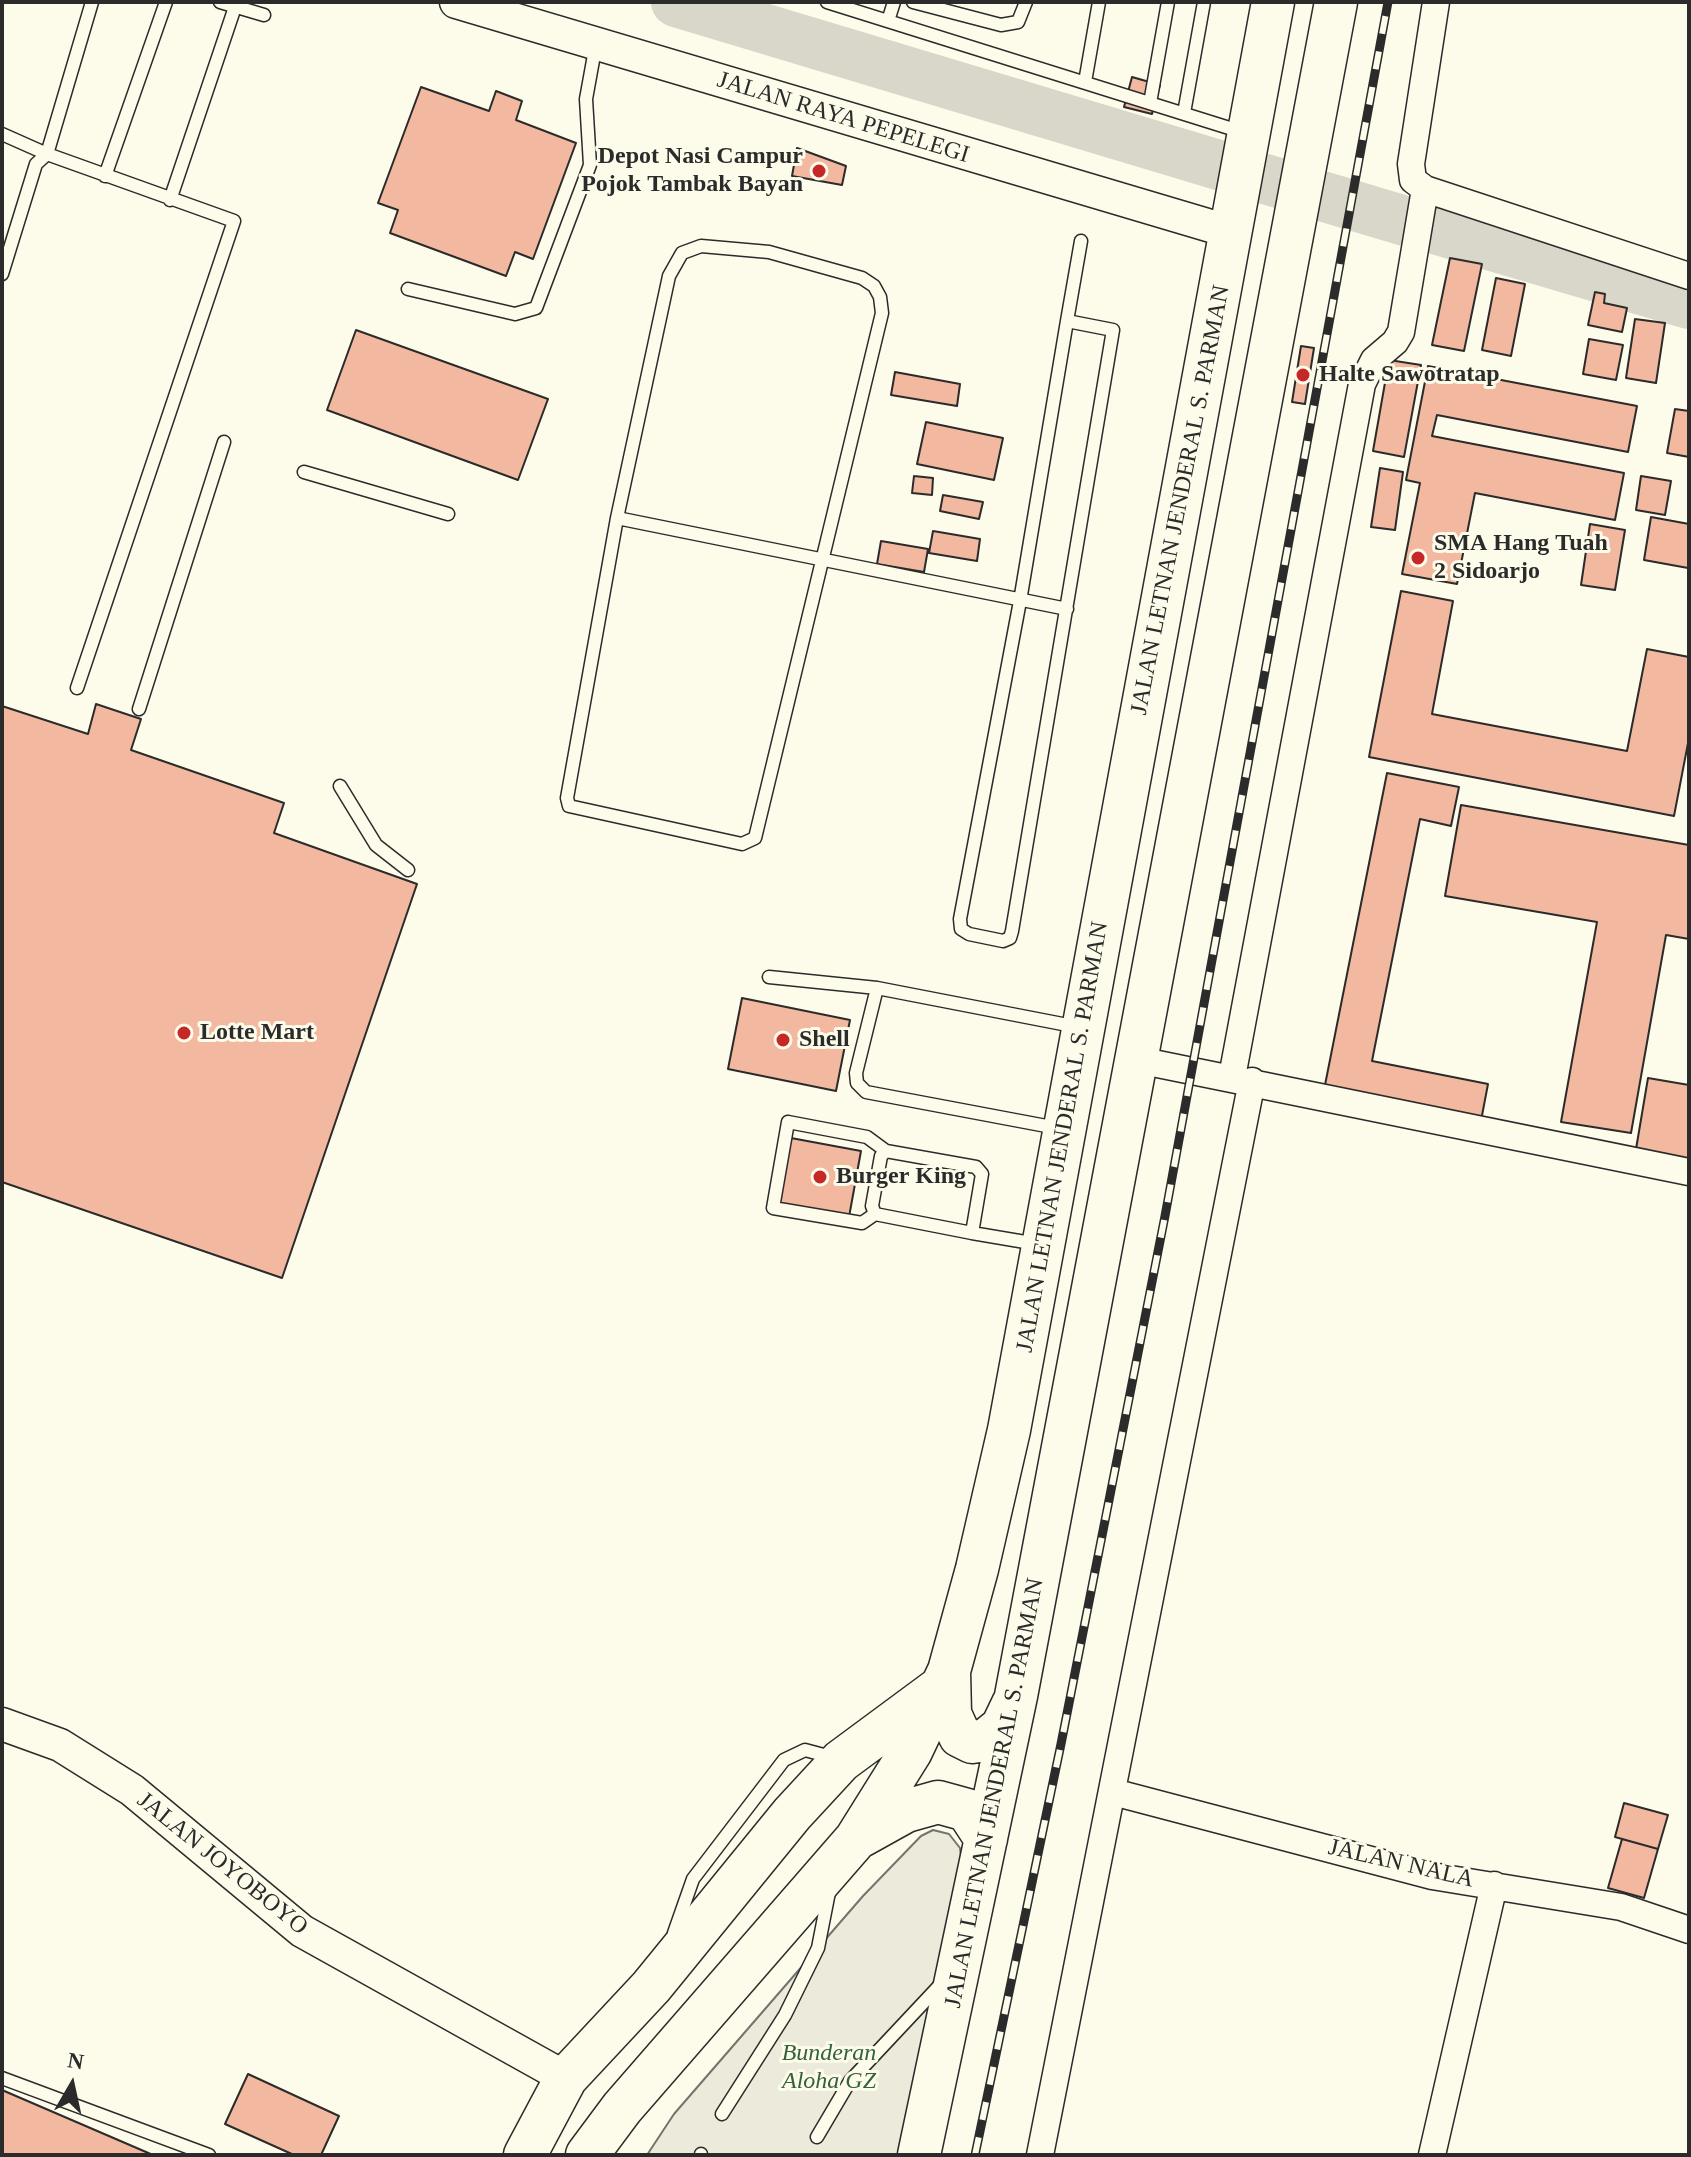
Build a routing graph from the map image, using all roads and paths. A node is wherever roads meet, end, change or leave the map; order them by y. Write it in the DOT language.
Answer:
graph roads {
  1 [pos="92,2"];
  2 [pos="166,2"];
  3 [pos="220,2"];
  4 [pos="456,2"];
  5 [pos="827,2"];
  6 [pos="894,2"];
  7 [pos="913,2"];
  8 [pos="1026,2"];
  9 [pos="1099,2"];
  10 [pos="1168,2"];
  11 [pos="1204,2"];
  12 [pos="1273,2"];
  13 [pos="1336,2"];
  14 [pos="1436,2"];
  15 [pos="235,7"];
  16 [pos="264,15"];
  17 [pos="888,21"];
  18 [pos="596,44"];
  19 [pos="1085,82"];
  20 [pos="1150,103"];
  21 [pos="1184,113"];
  22 [pos="2,134"];
  23 [pos="1249,134"];
  24 [pos="47,154"];
  25 [pos="105,176"];
  26 [pos="1425,189"];
  27 [pos="170,200"];
  28 [pos="1231,232"];
  29 [pos="1081,241"];
  30 [pos="2,274"];
  31 [pos="1689,276"];
  32 [pos="408,289"];
  33 [pos="1067,321"];
  34 [pos="224,442"];
  35 [pos="304,472"];
  36 [pos="448,514"];
  37 [pos="617,518"];
  38 [pos="821,562"];
  39 [pos="1020,601"];
  40 [pos="1067,609"];
  41 [pos="77,688"];
  42 [pos="139,709"];
  43 [pos="340,786"];
  44 [pos="408,870"];
  45 [pos="769,977"];
  46 [pos="877,988"];
  47 [pos="1083,1027"];
  48 [pos="1138,1060"];
  49 [pos="1242,1079"];
  50 [pos="1064,1129"];
  51 [pos="886,1151"];
  52 [pos="1689,1172"];
  53 [pos="875,1214"];
  54 [pos="972,1233"];
  55 [pos="1042,1245"];
  56 [pos="945,1679"];
  57 [pos="1016,1696"];
  58 [pos="2,1724"];
  59 [pos="1113,1792"];
  60 [pos="986,1839"];
  61 [pos="846,1850"];
  62 [pos="1494,1885"];
  63 [pos="1689,1930"];
  64 [pos="962,1962"];
  65 [pos="2,2078"];
  66 [pos="566,2078"];
  67 [pos="722,2114"];
  68 [pos="817,2137"];
  69 [pos="209,2155"];
  70 [pos="525,2155"];
  71 [pos="587,2155"];
  72 [pos="919,2155"];
  73 [pos="1040,2155"];
  74 [pos="1432,2155"];
  1 -- 24 [label="lane"];
  2 -- 25 [label="lane"];
  3 -- 15 [label="lane"];
  4 -- 18 [label="street, JALAN RAYA PEPELEGI"];
  5 -- 17 [label="lane"];
  6 -- 17 [label="lane"];
  7 -- 8 [label="lane"];
  9 -- 19 [label="lane"];
  10 -- 20 [label="lane"];
  11 -- 21 [label="lane"];
  12 -- 23 [label="highway, JALAN LETNAN JENDERAL S. PARMAN"];
  13 -- 48 [label="highway, JALAN LETNAN JENDERAL S. PARMAN"];
  14 -- 26 [label="street"];
  15 -- 16 [label="lane"];
  15 -- 27 [label="lane"];
  17 -- 19 [label="lane"];
  18 -- 28 [label="street, JALAN RAYA PEPELEGI"];
  18 -- 32 [label="lane"];
  19 -- 20 [label="lane"];
  20 -- 21 [label="lane"];
  21 -- 23 [label="lane"];
  22 -- 24 [label="lane"];
  23 -- 28 [label="highway, JALAN LETNAN JENDERAL S. PARMAN"];
  24 -- 25 [label="lane"];
  24 -- 30 [label="lane"];
  25 -- 27 [label="lane"];
  26 -- 31 [label="street"];
  26 -- 49 [label="street"];
  27 -- 41 [label="lane"];
  28 -- 47 [label="highway, JALAN LETNAN JENDERAL S. PARMAN"];
  29 -- 33 [label="lane"];
  33 -- 39 [label="lane"];
  33 -- 40 [label="lane"];
  34 -- 42 [label="lane"];
  35 -- 36 [label="lane"];
  37 -- 38 [label="lane"];
  37 -- 38 [label="lane"];
  37 -- 38 [label="lane"];
  38 -- 39 [label="lane"];
  39 -- 40 [label="lane"];
  39 -- 40 [label="lane"];
  43 -- 44 [label="lane"];
  45 -- 46 [label="lane"];
  46 -- 47 [label="lane"];
  46 -- 50 [label="lane"];
  47 -- 50 [label="highway, JALAN LETNAN JENDERAL S. PARMAN"];
  48 -- 49 [label="street"];
  48 -- 57 [label="highway, JALAN LETNAN JENDERAL S. PARMAN"];
  49 -- 52 [label="street"];
  49 -- 59 [label="street"];
  50 -- 55 [label="highway, JALAN LETNAN JENDERAL S. PARMAN"];
  51 -- 53 [label="lane"];
  51 -- 53 [label="lane"];
  51 -- 54 [label="lane"];
  53 -- 54 [label="lane"];
  54 -- 55 [label="lane"];
  55 -- 56 [label="highway, JALAN LETNAN JENDERAL S. PARMAN"];
  56 -- 57 [label="highway"];
  56 -- 61 [label="highway, JALAN LETNAN JENDERAL S. PARMAN"];
  56 -- 66 [label="highway"];
  57 -- 60 [label="highway, JALAN LETNAN JENDERAL S. PARMAN"];
  58 -- 66 [label="street, JALAN JOYOBOYO"];
  59 -- 62 [label="street, JALAN NALA"];
  59 -- 73 [label="street"];
  60 -- 61 [label="highway"];
  60 -- 64 [label="highway, JALAN LETNAN JENDERAL S. PARMAN"];
  61 -- 67 [label="lane"];
  61 -- 71 [label="highway, JALAN LETNAN JENDERAL S. PARMAN"];
  62 -- 63 [label="street, JALAN NALA"];
  62 -- 74 [label="street"];
  64 -- 68 [label="lane"];
  64 -- 72 [label="highway, JALAN LETNAN JENDERAL S. PARMAN"];
  65 -- 69 [label="lane"];
  66 -- 70 [label="highway"];
}
